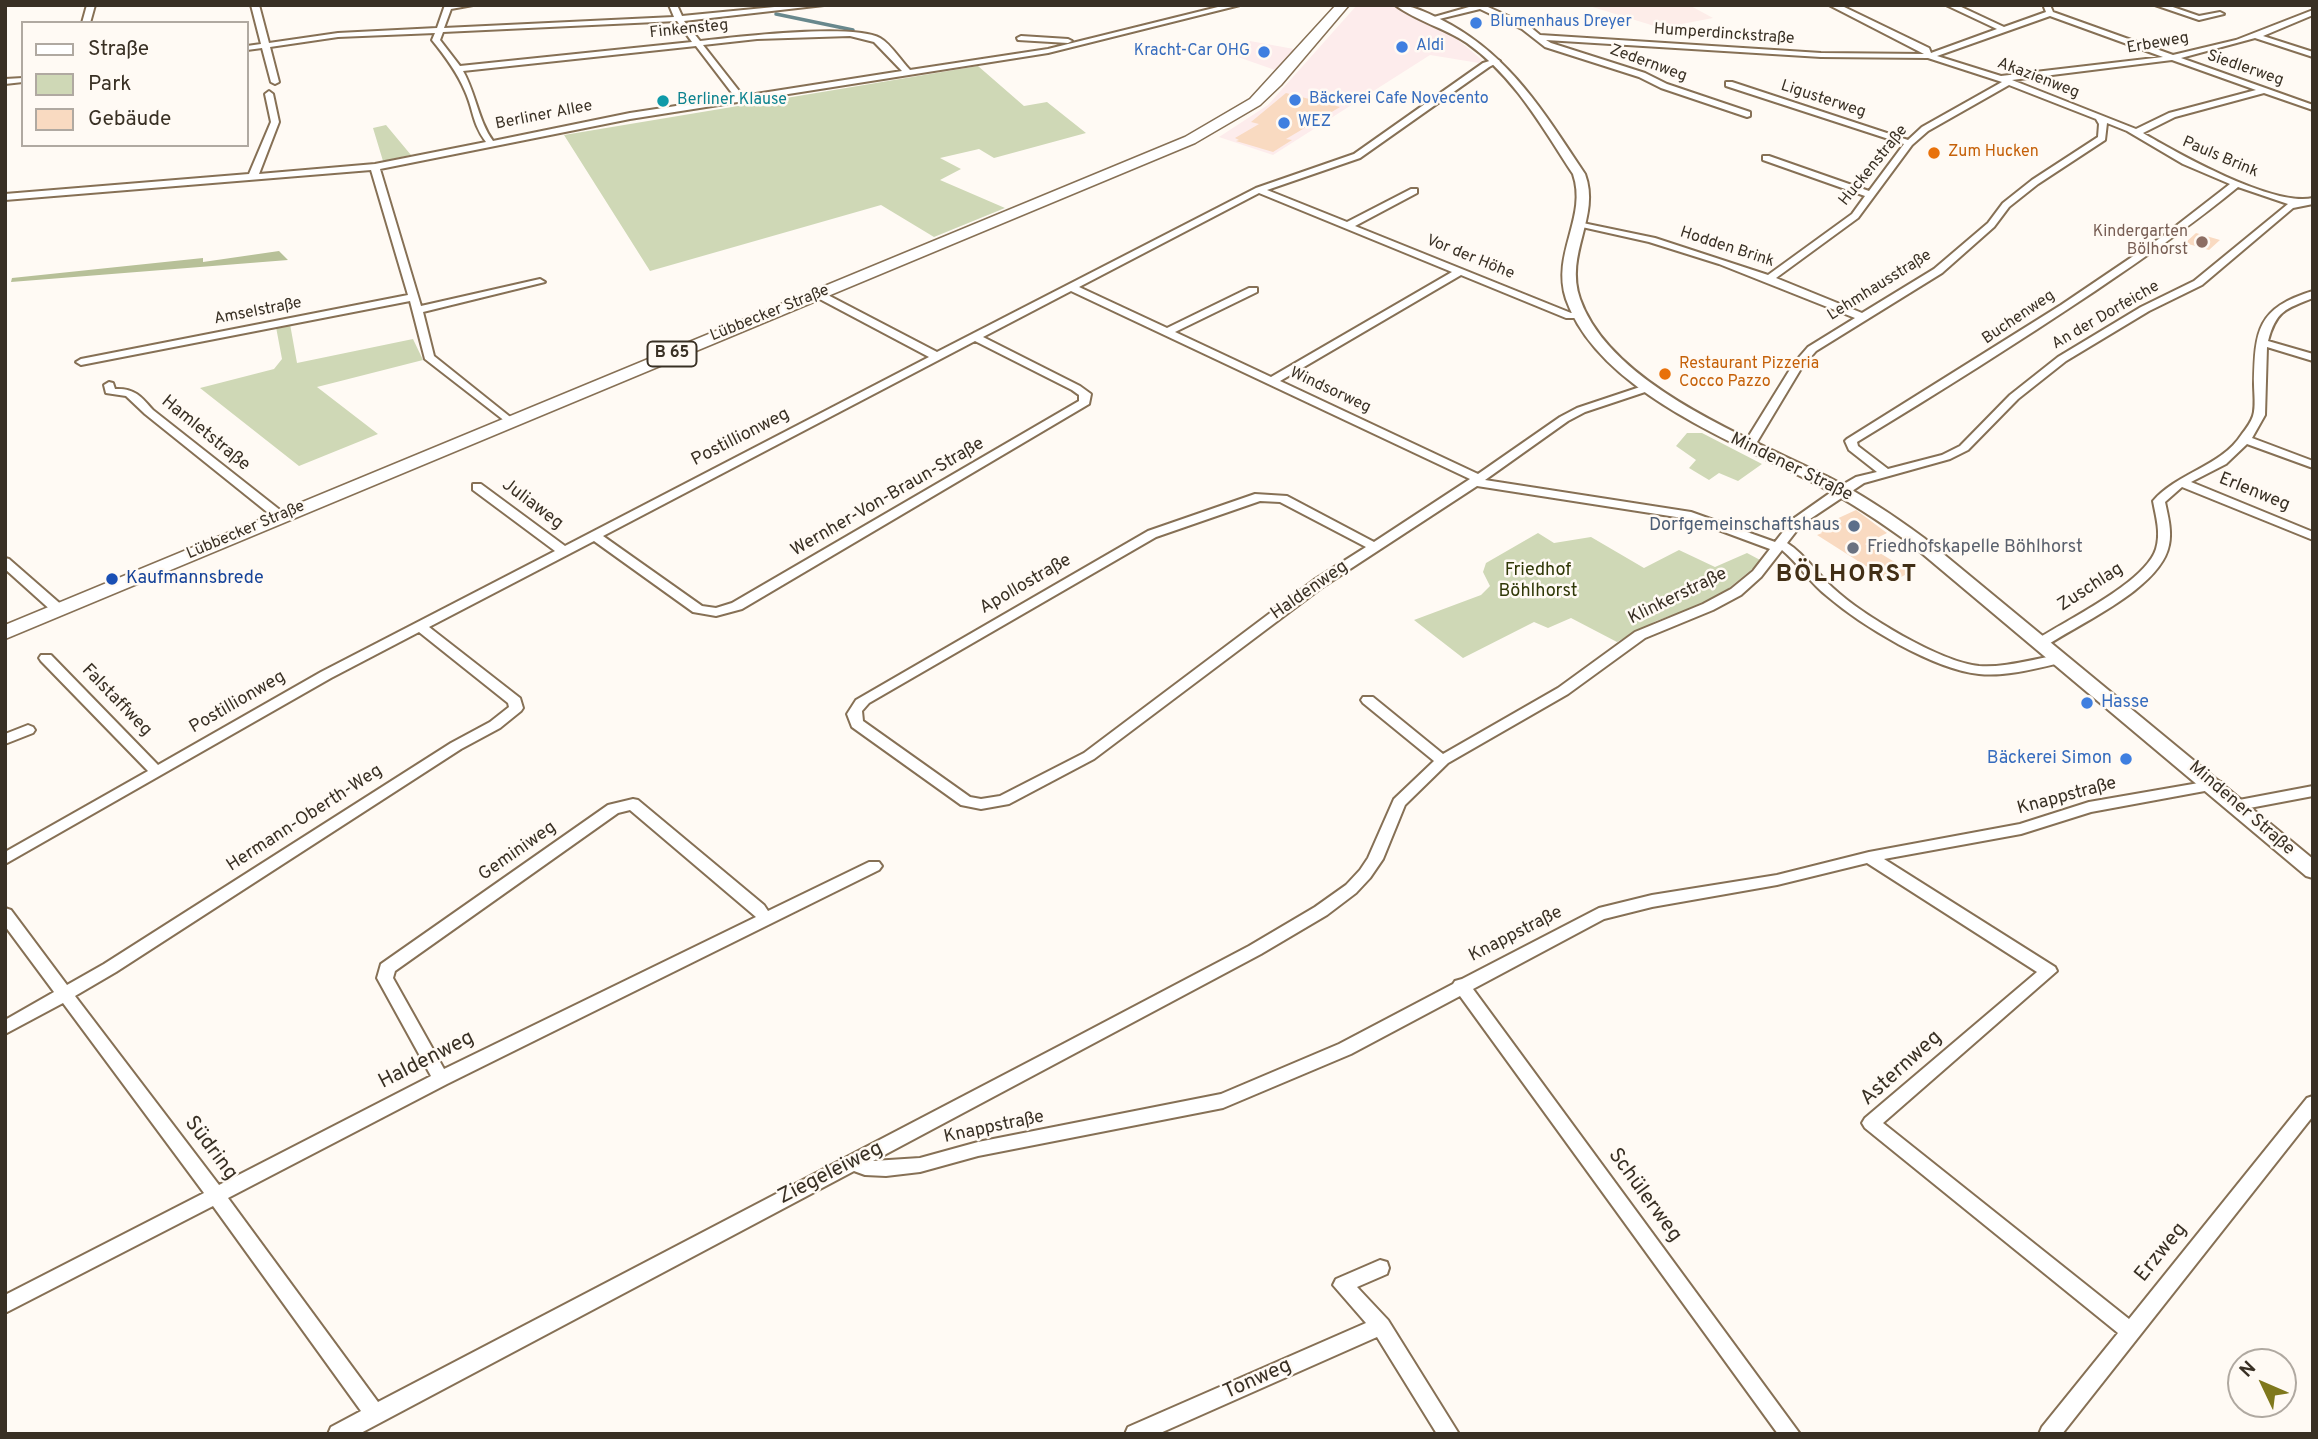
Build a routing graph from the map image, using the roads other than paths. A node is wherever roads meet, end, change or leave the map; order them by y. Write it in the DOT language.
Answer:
graph roads {
  1 [pos="255,5"];
  2 [pos="469,5"];
  3 [pos="673,5"];
  4 [pos="820,5"];
  5 [pos="1236,5"];
  6 [pos="1343,5"];
  7 [pos="1400,5"];
  8 [pos="1833,5"];
  9 [pos="1951,5"];
  10 [pos="2159,5"];
  11 [pos="448,6"];
  12 [pos="1484,6"];
  13 [pos="2049,9"];
  14 [pos="2313,12"];
  15 [pos="2220,14"];
  16 [pos="679,19"];
  17 [pos="1431,19"];
  18 [pos="2003,29"];
  19 [pos="440,31"];
  20 [pos="2256,36"];
  21 [pos="1541,37"];
  22 [pos="1021,38"];
  23 [pos="1086,42"];
  24 [pos="697,44"];
  25 [pos="265,45"];
  26 [pos="248,48"];
  27 [pos="2313,55"];
  28 [pos="1929,56"];
  29 [pos="2171,58"];
  30 [pos="1496,61"];
  31 [pos="458,69"];
  32 [pos="908,73"];
  33 [pos="2004,81"];
  34 [pos="275,82"];
  35 [pos="1729,84"];
  36 [pos="2264,90"];
  37 [pos="269,94"];
  38 [pos="740,99"];
  39 [pos="2313,108"];
  40 [pos="1747,114"];
  41 [pos="2099,117"];
  42 [pos="2135,132"];
  43 [pos="490,142"];
  44 [pos="1909,143"];
  45 [pos="1766,158"];
  46 [pos="375,167"];
  47 [pos="253,177"];
  48 [pos="2236,184"];
  49 [pos="1259,190"];
  50 [pos="1414,191"];
  51 [pos="1871,195"];
  52 [pos="5,197"];
  53 [pos="2313,201"];
  54 [pos="2296,203"];
  55 [pos="1578,225"];
  56 [pos="1349,226"];
  57 [pos="1459,272"];
  58 [pos="1771,277"];
  59 [pos="540,282"];
  60 [pos="1071,287"];
  61 [pos="1253,290"];
  62 [pos="818,294"];
  63 [pos="414,297"];
  64 [pos="2310,297"];
  65 [pos="418,310"];
  66 [pos="1580,315"];
  67 [pos="1862,317"];
  68 [pos="1167,332"];
  69 [pos="976,338"];
  70 [pos="2262,342"];
  71 [pos="938,357"];
  72 [pos="2313,358"];
  73 [pos="81,362"];
  74 [pos="1272,381"];
  75 [pos="109,385"];
  76 [pos="1647,388"];
  77 [pos="510,422"];
  78 [pos="2245,439"];
  79 [pos="1748,447"];
  80 [pos="2313,465"];
  81 [pos="1885,472"];
  82 [pos="1477,480"];
  83 [pos="2181,482"];
  84 [pos="477,486"];
  85 [pos="1841,491"];
  86 [pos="281,517"];
  87 [pos="595,536"];
  88 [pos="2313,536"];
  89 [pos="1779,546"];
  90 [pos="1375,547"];
  91 [pos="565,552"];
  92 [pos="5,562"];
  93 [pos="59,610"];
  94 [pos="420,626"];
  95 [pos="5,633"];
  96 [pos="2041,643"];
  97 [pos="47,658"];
  98 [pos="2059,659"];
  99 [pos="1368,700"];
  100 [pos="29,730"];
  101 [pos="7,736"];
  102 [pos="1443,760"];
  103 [pos="157,772"];
  104 [pos="2216,785"];
  105 [pos="2313,791"];
  106 [pos="981,804"];
  107 [pos="2239,805"];
  108 [pos="1869,858"];
  109 [pos="5,859"];
  110 [pos="874,866"];
  111 [pos="2313,871"];
  112 [pos="1321,911"];
  113 [pos="5,914"];
  114 [pos="765,919"];
  115 [pos="1461,985"];
  116 [pos="64,993"];
  117 [pos="5,1028"];
  118 [pos="441,1079"];
  119 [pos="2313,1103"];
  120 [pos="855,1162"];
  121 [pos="215,1194"];
  122 [pos="1380,1268"];
  123 [pos="5,1305"];
  124 [pos="1381,1326"];
  125 [pos="2129,1330"];
  126 [pos="375,1414"];
  127 [pos="338,1434"];
  128 [pos="1135,1434"];
  129 [pos="1449,1434"];
  130 [pos="1790,1434"];
  131 [pos="2049,1434"];
  1 -- 25 [label="street"];
  2 -- 11 [label="street"];
  3 -- 16 [label="street"];
  4 -- 16 [label="street"];
  5 -- 23 [label="street, Berliner Allee"];
  6 -- 62 [label="main road, Lübbecker Straße / B 65"];
  7 -- 17 [label="street, Mindener Straße"];
  8 -- 28 [label="street"];
  9 -- 18 [label="street"];
  10 -- 15 [label="street"];
  11 -- 19 [label="street"];
  12 -- 17 [label="street"];
  12 -- 21 [label="street, Humperdinckstraße"];
  13 -- 18 [label="street, Siedlerweg"];
  13 -- 29 [label="street, Siedlerweg"];
  14 -- 20 [label="street, Erbeweg"];
  16 -- 19 [label="street"];
  16 -- 24 [label="street"];
  17 -- 30 [label="street, Mindener Straße"];
  18 -- 28 [label="street, Siedlerweg"];
  19 -- 25 [label="street"];
  19 -- 31 [label="street"];
  20 -- 27 [label="street"];
  20 -- 29 [label="street, Erbeweg"];
  21 -- 28 [label="street, Humperdinckstraße"];
  21 -- 40 [label="street, Zedernweg"];
  22 -- 23 [label="street, Berliner Allee"];
  23 -- 32 [label="street, Berliner Allee"];
  24 -- 31 [label="street, Finkensteg"];
  24 -- 32 [label="street, Finkensteg"];
  24 -- 38 [label="street"];
  25 -- 26 [label="street"];
  25 -- 34 [label="street"];
  28 -- 33 [label="street, Akazienweg"];
  29 -- 33 [label="street, Erbeweg"];
  29 -- 36 [label="street, Siedlerweg"];
  30 -- 49 [label="street, Postillionweg"];
  30 -- 55 [label="street, Mindener Straße"];
  31 -- 43 [label="street"];
  32 -- 38 [label="street, Berliner Allee"];
  33 -- 41 [label="street, Akazienweg"];
  33 -- 44 [label="street, Huckenstraße"];
  35 -- 44 [label="street, Ligusterweg"];
  36 -- 39 [label="street, Siedlerweg"];
  36 -- 42 [label="street"];
  37 -- 47 [label="street"];
  38 -- 43 [label="street, Berliner Allee"];
  41 -- 42 [label="street, Akazienweg"];
  41 -- 67 [label="street, Lehmhausstraße"];
  42 -- 48 [label="street, Pauls Brink"];
  43 -- 46 [label="street, Berliner Allee"];
  44 -- 51 [label="street, Huckenstraße"];
  45 -- 51 [label="street"];
  46 -- 47 [label="street, Berliner Allee"];
  46 -- 63 [label="street"];
  47 -- 52 [label="street, Berliner Allee"];
  48 -- 54 [label="street, Pauls Brink"];
  48 -- 81 [label="street, Buchenweg"];
  49 -- 56 [label="street, Vor der Höhe"];
  49 -- 60 [label="street, Postillionweg"];
  50 -- 56 [label="street"];
  51 -- 58 [label="street, Huckenstraße"];
  53 -- 54 [label="street"];
  54 -- 81 [label="street, An der Dorfeiche"];
  55 -- 58 [label="street, Hodden Brink"];
  55 -- 66 [label="street, Mindener Straße"];
  56 -- 57 [label="street, Vor der Höhe"];
  57 -- 66 [label="street, Vor der Höhe"];
  57 -- 74 [label="street"];
  58 -- 67 [label="street, Hodden Brink"];
  59 -- 65 [label="street"];
  60 -- 68 [label="street, Windsorweg"];
  60 -- 69 [label="street, Postillionweg"];
  61 -- 68 [label="street"];
  62 -- 71 [label="street"];
  62 -- 77 [label="main road, Lübbecker Straße / B 65"];
  63 -- 65 [label="street"];
  63 -- 73 [label="street, Amselstraße"];
  64 -- 70 [label="street, Zuschlag"];
  65 -- 77 [label="street"];
  66 -- 76 [label="street, Mindener Straße"];
  67 -- 79 [label="street, Lehmhausstraße"];
  68 -- 74 [label="street, Windsorweg"];
  69 -- 71 [label="street, Postillionweg"];
  69 -- 87 [label="street, Wernher-Von-Braun-Straße"];
  70 -- 72 [label="street"];
  70 -- 78 [label="street, Zuschlag"];
  71 -- 87 [label="street, Postillionweg"];
  74 -- 82 [label="street, Windsorweg"];
  75 -- 86 [label="street, Hamletstraße"];
  76 -- 79 [label="street, Mindener Straße"];
  76 -- 82 [label="street, Haldenweg"];
  77 -- 86 [label="main road, Lübbecker Straße / B 65"];
  78 -- 80 [label="street"];
  78 -- 83 [label="street, Zuschlag"];
  79 -- 85 [label="street, Mindener Straße"];
  81 -- 85 [label="street, An der Dorfeiche"];
  82 -- 89 [label="street, Windsorweg"];
  82 -- 90 [label="street, Haldenweg"];
  83 -- 88 [label="street, Erlenweg"];
  83 -- 96 [label="street, Zuschlag"];
  84 -- 91 [label="street, Juliaweg"];
  85 -- 89 [label="street, Klinkerstraße"];
  85 -- 96 [label="street, Mindener Straße"];
  86 -- 93 [label="main road, Lübbecker Straße / B 65"];
  87 -- 91 [label="street, Postillionweg"];
  89 -- 98 [label="street"];
  89 -- 102 [label="street, Klinkerstraße"];
  90 -- 106 [label="street, Haldenweg"];
  90 -- 106 [label="street, Apollostraße"];
  91 -- 94 [label="street, Postillionweg"];
  92 -- 93 [label="street"];
  93 -- 95 [label="main road, Lübbecker Straße / B 65"];
  94 -- 103 [label="street, Postillionweg"];
  94 -- 116 [label="street, Hermann-Oberth-Weg"];
  96 -- 98 [label="street, Mindener Straße"];
  97 -- 103 [label="street, Falstaffweg"];
  98 -- 104 [label="street, Mindener Straße"];
  99 -- 102 [label="street"];
  100 -- 101 [label="street"];
  102 -- 112 [label="street, Klinkerstraße"];
  103 -- 109 [label="street, Postillionweg"];
  104 -- 107 [label="street, Mindener Straße"];
  104 -- 108 [label="street, Knappstraße"];
  105 -- 107 [label="street"];
  107 -- 111 [label="street, Mindener Straße"];
  108 -- 115 [label="street, Knappstraße"];
  108 -- 125 [label="street, Asternweg"];
  110 -- 114 [label="street, Haldenweg"];
  112 -- 120 [label="street, Ziegeleiweg"];
  113 -- 116 [label="street, Südring"];
  114 -- 118 [label="street, Haldenweg"];
  114 -- 118 [label="street, Geminiweg"];
  115 -- 120 [label="street, Knappstraße"];
  115 -- 130 [label="street, Schülerweg"];
  116 -- 117 [label="street, Hermann-Oberth-Weg"];
  116 -- 121 [label="street, Südring"];
  118 -- 121 [label="street, Haldenweg"];
  119 -- 125 [label="street, Erzweg"];
  120 -- 126 [label="street, Ziegeleiweg"];
  121 -- 123 [label="street, Haldenweg"];
  121 -- 126 [label="street, Südring"];
  122 -- 124 [label="street"];
  124 -- 128 [label="street, Tonweg"];
  124 -- 129 [label="street"];
  125 -- 131 [label="street, Erzweg"];
  126 -- 127 [label="street, Ziegeleiweg"];
}
